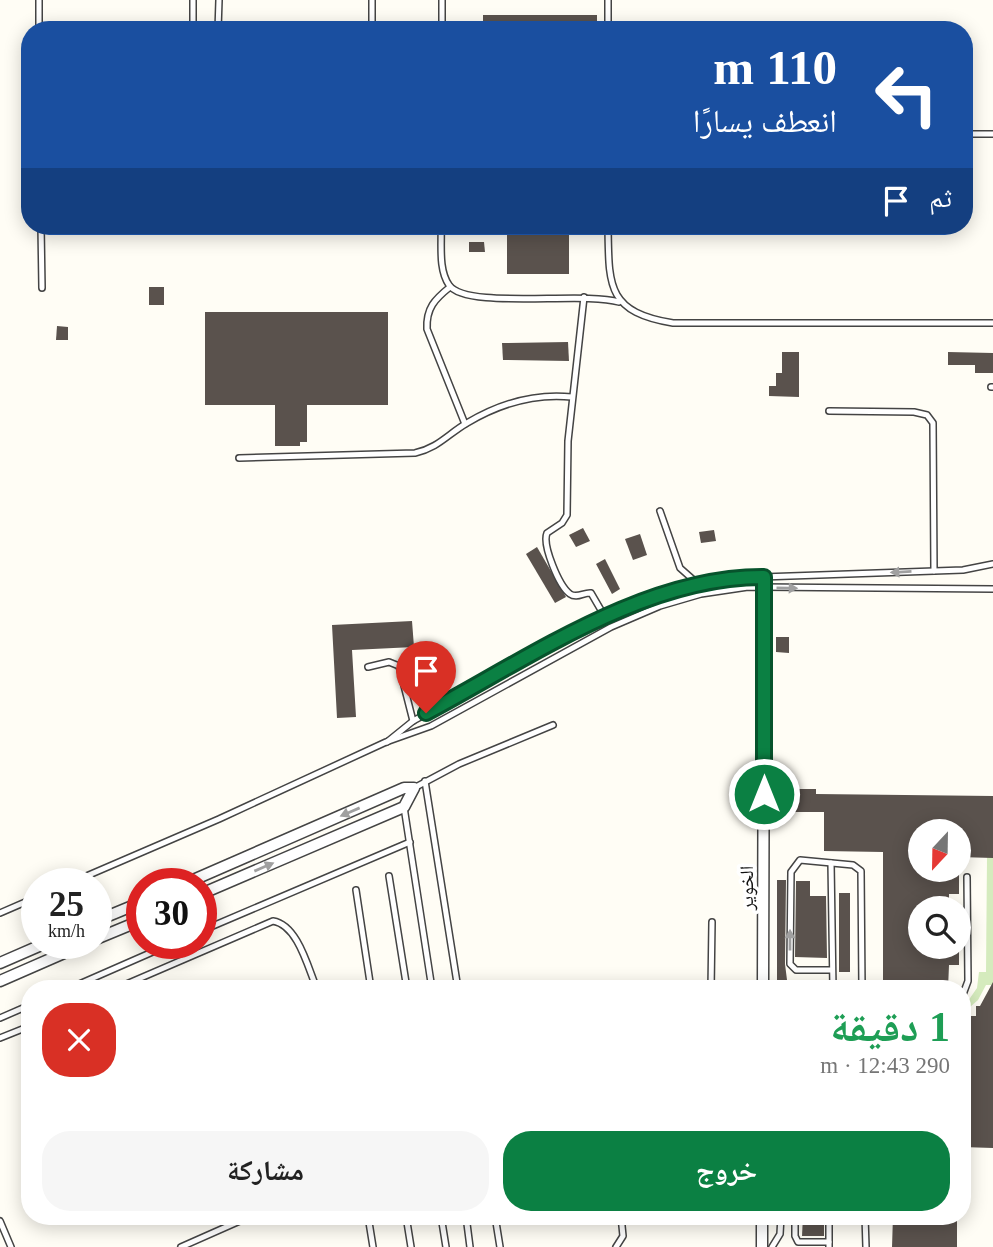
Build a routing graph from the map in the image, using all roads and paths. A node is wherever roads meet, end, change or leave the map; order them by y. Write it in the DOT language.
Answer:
graph roads {
  1 [pos="39,0"];
  2 [pos="193,0"];
  3 [pos="219,0"];
  4 [pos="372,0"];
  5 [pos="442,0"];
  6 [pos="608,0"];
  7 [pos="39,21"];
  8 [pos="193,21"];
  9 [pos="218,21"];
  10 [pos="372,21"];
  11 [pos="442,21"];
  12 [pos="608,21"];
  13 [pos="973,134"];
  14 [pos="993,134"];
  15 [pos="41,235"];
  16 [pos="441,235"];
  17 [pos="608,235"];
  18 [pos="450,287"];
  19 [pos="42,288"];
  20 [pos="584,297"];
  21 [pos="620,302"];
  22 [pos="993,323"];
  23 [pos="572,397"];
  24 [pos="829,411"];
  25 [pos="465,424"];
  26 [pos="240,458"];
  27 [pos="660,512"];
  28 [pos="993,564"];
  29 [pos="933,571"];
  30 [pos="764,577"];
  31 [pos="697,583"];
  32 [pos="764,587"];
  33 [pos="993,589"];
  34 [pos="605,617"];
  35 [pos="765,655"];
  36 [pos="368,667"];
  37 [pos="413,721"];
  38 [pos="553,724"];
  39 [pos="386,742"];
  40 [pos="425,781"];
  41 [pos="414,788"];
  42 [pos="404,807"];
  43 [pos="410,842"];
  44 [pos="831,863"];
  45 [pos="105,868"];
  46 [pos="217,870"];
  47 [pos="389,876"];
  48 [pos="967,882"];
  49 [pos="217,887"];
  50 [pos="356,890"];
  51 [pos="21,904"];
  52 [pos="0,913"];
  53 [pos="712,922"];
  54 [pos="217,924"];
  55 [pos="21,954"];
  56 [pos="50,959"];
  57 [pos="136,959"];
  58 [pos="0,963"];
  59 [pos="832,970"];
  60 [pos="89,980"];
  61 [pos="136,980"];
  62 [pos="313,980"];
  63 [pos="370,980"];
  64 [pos="406,980"];
  65 [pos="431,980"];
  66 [pos="457,980"];
  67 [pos="711,980"];
  68 [pos="763,980"];
  69 [pos="833,980"];
  70 [pos="862,980"];
  71 [pos="968,980"];
  72 [pos="0,981"];
  73 [pos="21,1009"];
  74 [pos="0,1018"];
  75 [pos="21,1030"];
  76 [pos="0,1038"];
  77 [pos="0,1221"];
  78 [pos="231,1225"];
  79 [pos="369,1225"];
  80 [pos="407,1225"];
  81 [pos="442,1225"];
  82 [pos="467,1225"];
  83 [pos="496,1225"];
  84 [pos="622,1225"];
  85 [pos="762,1225"];
  86 [pos="780,1225"];
  87 [pos="795,1225"];
  88 [pos="829,1225"];
  89 [pos="865,1225"];
  90 [pos="829,1244"];
  91 [pos="11,1247"];
  92 [pos="181,1247"];
  93 [pos="373,1247"];
  94 [pos="411,1247"];
  95 [pos="446,1247"];
  96 [pos="470,1247"];
  97 [pos="500,1247"];
  98 [pos="616,1247"];
  99 [pos="762,1247"];
  100 [pos="772,1247"];
  101 [pos="866,1247"];
  1 -- 7 [label="lane"];
  2 -- 8 [label="lane"];
  3 -- 9 [label="lane"];
  4 -- 10 [label="lane"];
  5 -- 11 [label="lane"];
  6 -- 12 [label="lane"];
  13 -- 14 [label="lane"];
  15 -- 19 [label="lane"];
  16 -- 18 [label="lane"];
  17 -- 21 [label="lane"];
  18 -- 20 [label="lane"];
  18 -- 25 [label="lane"];
  20 -- 21 [label="lane"];
  20 -- 23 [label="lane"];
  21 -- 22 [label="lane"];
  23 -- 25 [label="lane"];
  23 -- 34 [label="lane"];
  24 -- 29 [label="lane"];
  25 -- 26 [label="lane"];
  27 -- 31 [label="lane"];
  28 -- 29 [label="lane"];
  29 -- 30 [label="lane, one-way"];
  30 -- 31 [label="lane"];
  30 -- 32 [label="lane, الخوير"];
  31 -- 34 [label="lane"];
  32 -- 33 [label="lane, one-way"];
  32 -- 35 [label="lane, الخوير"];
  32 -- 39 [label="lane"];
  34 -- 37 [label="lane"];
  35 -- 68 [label="street, الخوير"];
  36 -- 37 [label="lane"];
  37 -- 39 [label="lane"];
  38 -- 40 [label="lane"];
  39 -- 45 [label="lane"];
  40 -- 41 [label="lane"];
  40 -- 66 [label="lane"];
  41 -- 42 [label="street"];
  41 -- 46 [label="street, one-way"];
  42 -- 43 [label="lane"];
  49 -- 42 [label="street, one-way"];
  43 -- 54 [label="lane"];
  43 -- 65 [label="lane"];
  44 -- 59 [label="lane"];
  59 -- 44 [label="lane, one-way"];
  44 -- 70 [label="lane"];
  47 -- 64 [label="lane"];
  48 -- 71 [label="lane"];
  50 -- 63 [label="lane"];
  51 -- 52 [label="lane"];
  53 -- 67 [label="lane"];
  55 -- 58 [label="street"];
  56 -- 72 [label="street"];
  57 -- 60 [label="lane"];
  59 -- 69 [label="lane"];
  61 -- 62 [label="lane"];
  73 -- 74 [label="lane"];
  75 -- 76 [label="lane"];
  77 -- 91 [label="lane"];
  78 -- 92 [label="lane"];
  79 -- 93 [label="lane"];
  80 -- 94 [label="lane"];
  81 -- 95 [label="lane"];
  82 -- 96 [label="lane"];
  83 -- 97 [label="lane"];
  84 -- 98 [label="lane"];
  85 -- 99 [label="street"];
  86 -- 100 [label="lane"];
  87 -- 90 [label="lane"];
  88 -- 90 [label="lane"];
  89 -- 101 [label="lane"];
}
